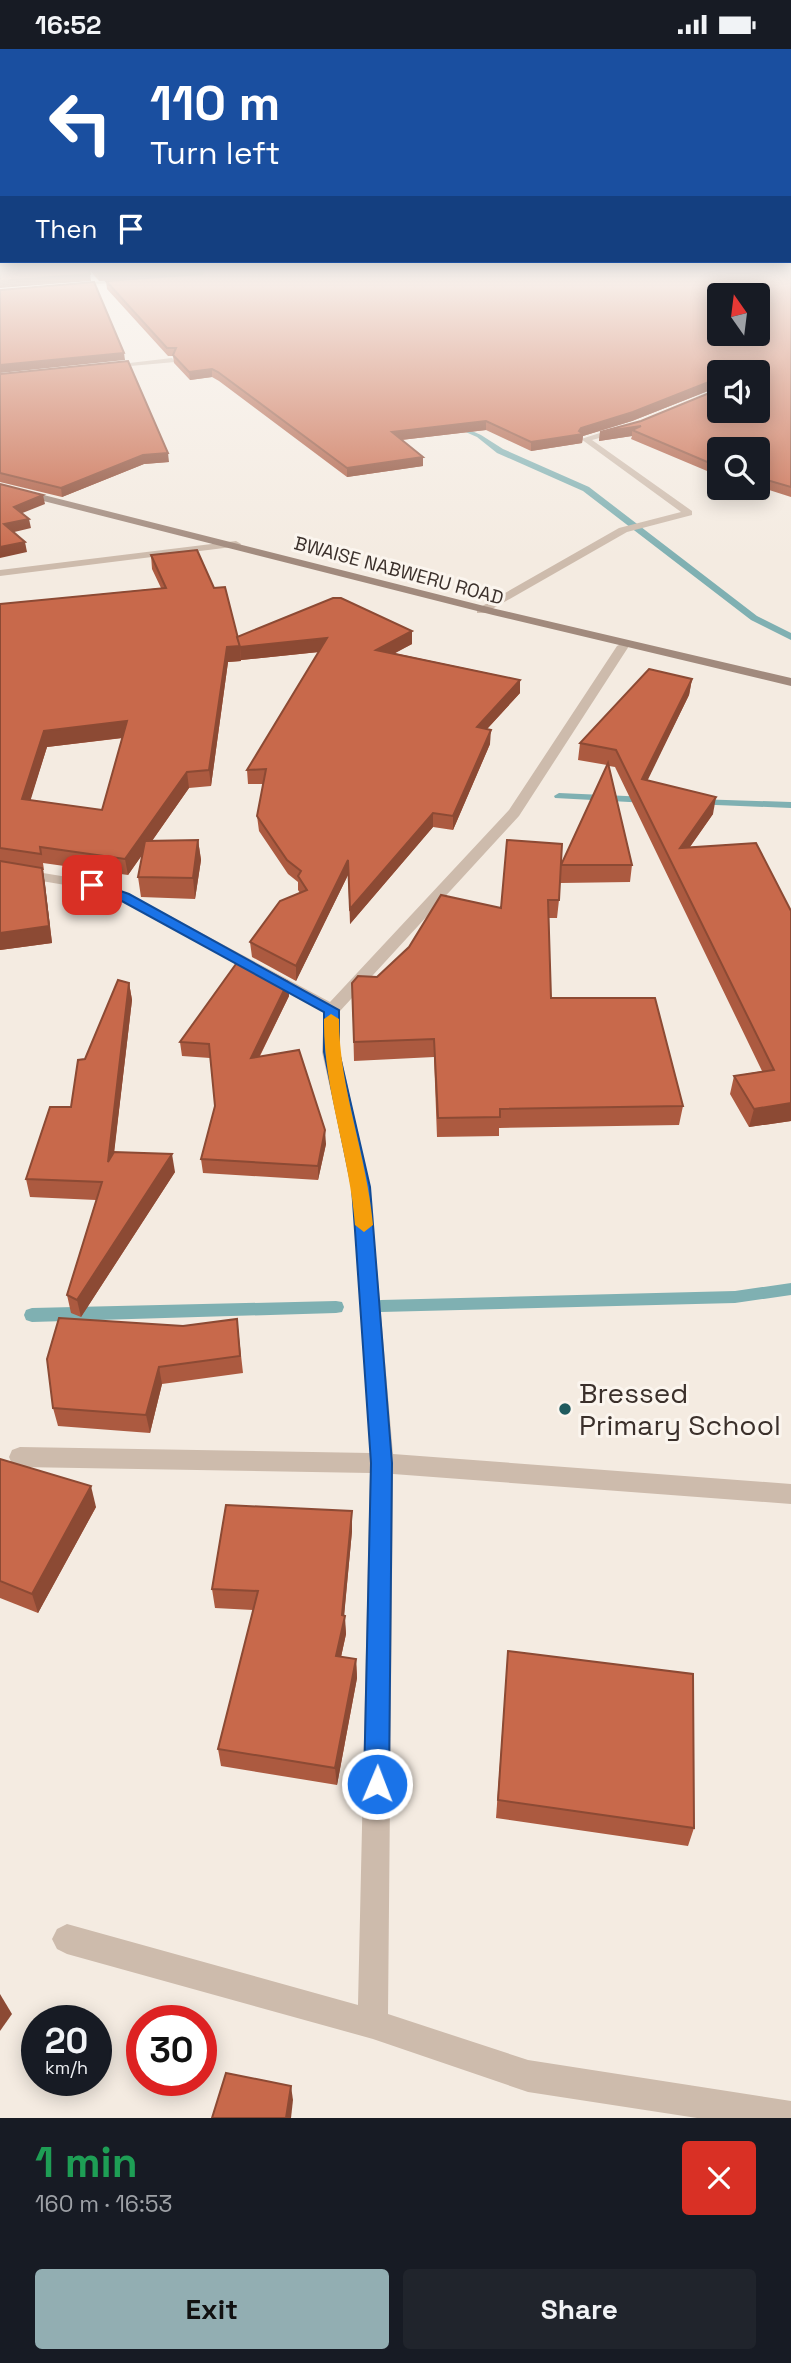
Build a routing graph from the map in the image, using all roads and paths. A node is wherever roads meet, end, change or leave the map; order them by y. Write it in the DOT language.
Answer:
graph roads {
  1 [pos="123,365"];
  2 [pos="93,368"];
  3 [pos="636,425"];
  4 [pos="0,487"];
  5 [pos="236,544"];
  6 [pos="0,573"];
  7 [pos="481,611"];
  8 [pos="624,646"];
  9 [pos="791,682"];
  10 [pos="0,870"];
  11 [pos="331,1010"];
  12 [pos="20,1457"];
  13 [pos="382,1463"];
  14 [pos="791,1495"];
  15 [pos="67,1939"];
  16 [pos="373,2024"];
  17 [pos="791,2117"];
  1 -- 2 [label="street"];
  3 -- 7 [label="street"];
  4 -- 5 [label="main road, BWAISE NABWERU ROAD"];
  5 -- 6 [label="street"];
  5 -- 7 [label="main road, BWAISE NABWERU ROAD"];
  7 -- 8 [label="main road, BWAISE NABWERU ROAD"];
  8 -- 9 [label="main road, BWAISE NABWERU ROAD"];
  8 -- 11 [label="street"];
  10 -- 11 [label="street"];
  11 -- 13 [label="street"];
  12 -- 13 [label="street"];
  13 -- 14 [label="street"];
  13 -- 16 [label="street"];
  15 -- 16 [label="street"];
  16 -- 17 [label="street"];
}
